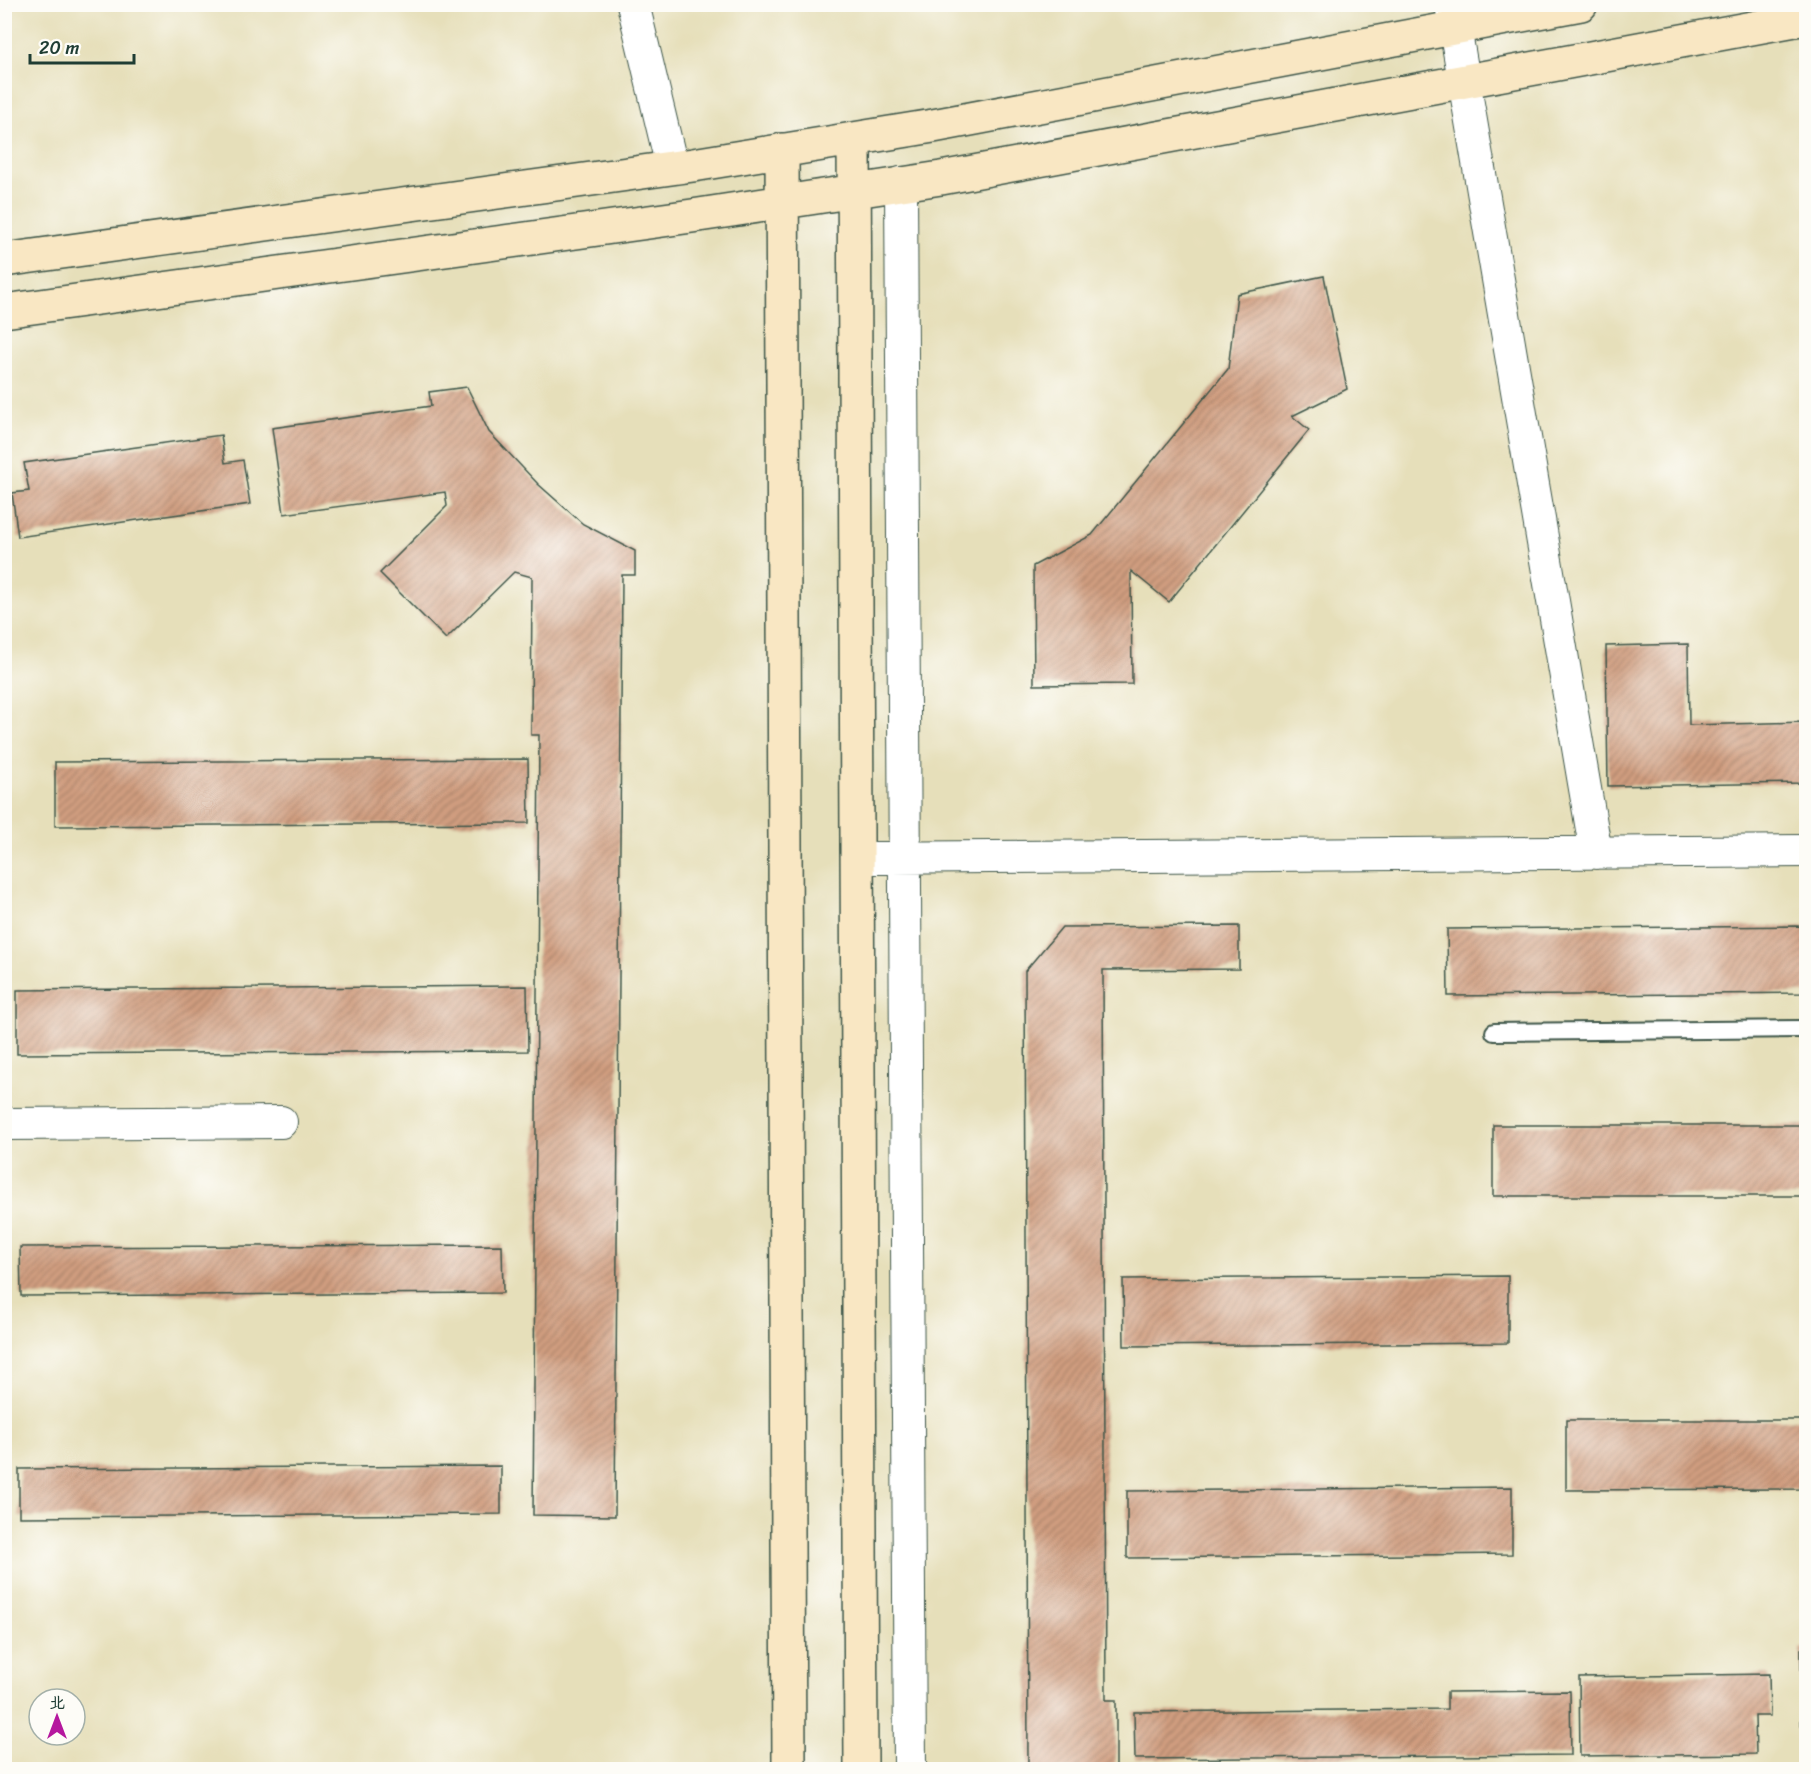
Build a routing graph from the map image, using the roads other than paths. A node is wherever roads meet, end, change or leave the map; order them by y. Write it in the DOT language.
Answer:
graph roads {
  1 [pos="633,4"];
  2 [pos="1581,4"];
  3 [pos="1453,16"];
  4 [pos="1806,18"];
  5 [pos="1464,81"];
  6 [pos="854,139"];
  7 [pos="782,150"];
  8 [pos="672,167"];
  9 [pos="901,183"];
  10 [pos="855,190"];
  11 [pos="782,202"];
  12 [pos="4,260"];
  13 [pos="4,311"];
  14 [pos="1806,851"];
  15 [pos="1596,852"];
  16 [pos="905,857"];
  17 [pos="857,858"];
  18 [pos="1806,1029"];
  19 [pos="1494,1032"];
  20 [pos="281,1122"];
  21 [pos="4,1124"];
  22 [pos="789,1770"];
  23 [pos="861,1770"];
  24 [pos="910,1770"];
  1 -- 8 [label="street"];
  2 -- 3 [label="main road"];
  3 -- 5 [label="street"];
  3 -- 6 [label="main road"];
  4 -- 5 [label="main road"];
  5 -- 9 [label="main road"];
  5 -- 15 [label="street"];
  6 -- 7 [label="main road"];
  6 -- 10 [label="main road"];
  7 -- 8 [label="main road"];
  7 -- 11 [label="main road"];
  8 -- 12 [label="main road"];
  9 -- 10 [label="main road"];
  9 -- 16 [label="street"];
  10 -- 11 [label="main road"];
  10 -- 17 [label="main road"];
  11 -- 13 [label="main road"];
  11 -- 22 [label="main road"];
  14 -- 15 [label="street"];
  15 -- 16 [label="street"];
  16 -- 17 [label="street"];
  16 -- 24 [label="street"];
  17 -- 23 [label="main road"];
  18 -- 19 [label="lane"];
  20 -- 21 [label="street"];
}
